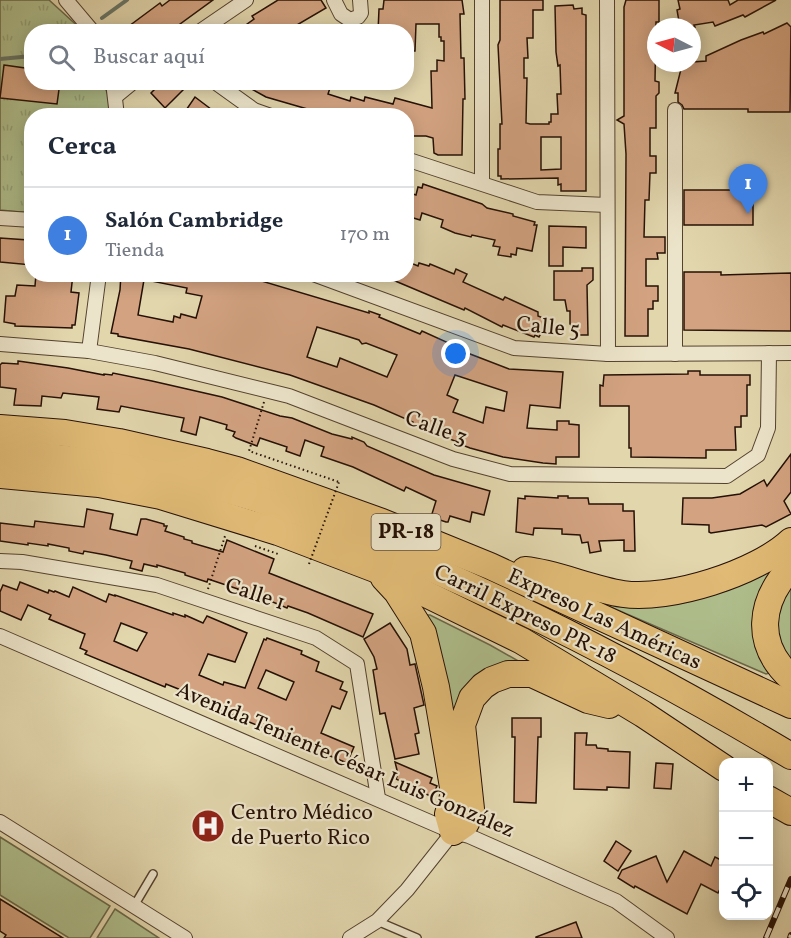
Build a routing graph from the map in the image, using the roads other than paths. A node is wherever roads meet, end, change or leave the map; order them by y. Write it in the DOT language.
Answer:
graph roads {
  1 [pos="66,0"];
  2 [pos="246,0"];
  3 [pos="334,0"];
  4 [pos="360,0"];
  5 [pos="482,0"];
  6 [pos="607,0"];
  7 [pos="86,24"];
  8 [pos="212,24"];
  9 [pos="114,90"];
  10 [pos="226,90"];
  11 [pos="116,108"];
  12 [pos="251,108"];
  13 [pos="675,110"];
  14 [pos="414,162"];
  15 [pos="482,183"];
  16 [pos="607,205"];
  17 [pos="0,218"];
  18 [pos="24,220"];
  19 [pos="98,282"];
  20 [pos="335,282"];
  21 [pos="0,344"];
  22 [pos="89,351"];
  23 [pos="769,353"];
  24 [pos="791,353"];
  25 [pos="608,354"];
  26 [pos="675,354"];
  27 [pos="0,428"];
  28 [pos="0,452"];
  29 [pos="0,475"];
  30 [pos="791,541"];
  31 [pos="0,561"];
  32 [pos="490,566"];
  33 [pos="791,567"];
  34 [pos="375,569"];
  35 [pos="0,636"];
  36 [pos="791,678"];
  37 [pos="791,705"];
  38 [pos="643,714"];
  39 [pos="791,756"];
  40 [pos="719,765"];
  41 [pos="378,798"];
  42 [pos="0,822"];
  43 [pos="453,832"];
  44 [pos="153,874"];
  45 [pos="134,906"];
  46 [pos="377,921"];
  47 [pos="650,933"];
  48 [pos="185,938"];
  49 [pos="350,938"];
  50 [pos="417,938"];
  51 [pos="667,938"];
  1 -- 7 [label="street"];
  2 -- 8 [label="street"];
  3 -- 4 [label="street"];
  5 -- 15 [label="street"];
  6 -- 16 [label="street"];
  9 -- 11 [label="street"];
  10 -- 12 [label="street"];
  13 -- 26 [label="street"];
  14 -- 15 [label="street"];
  15 -- 16 [label="street"];
  16 -- 25 [label="street"];
  17 -- 18 [label="street"];
  19 -- 22 [label="street"];
  20 -- 25 [label="street, Calle 5"];
  21 -- 22 [label="street, Calle 3"];
  22 -- 23 [label="street, Calle 3"];
  23 -- 24 [label="street, Calle 5"];
  23 -- 26 [label="street, Calle 5"];
  25 -- 26 [label="street, Calle 5"];
  27 -- 32 [label="highway, Expreso Las Américas / PR-18"];
  28 -- 39 [label="highway, Carril Expreso PR-18"];
  29 -- 34 [label="highway, PR-18"];
  30 -- 32 [label="highway"];
  31 -- 41 [label="street, Calle 1"];
  32 -- 37 [label="highway, Expreso Las Américas / PR-18"];
  33 -- 36 [label="highway"];
  34 -- 38 [label="highway, PR-18"];
  34 -- 43 [label="highway"];
  35 -- 41 [label="street, Avenida Teniente César Luis González"];
  38 -- 40 [label="highway, PR-18"];
  38 -- 43 [label="highway"];
  41 -- 43 [label="street, Avenida Teniente César Luis González"];
  42 -- 45 [label="street"];
  43 -- 46 [label="street"];
  43 -- 47 [label="street, Avenida Teniente César Luis González"];
  44 -- 45 [label="lane"];
  45 -- 48 [label="street"];
  46 -- 49 [label="street"];
  46 -- 50 [label="lane"];
  47 -- 51 [label="street, Avenida Teniente César Luis González"];
}
